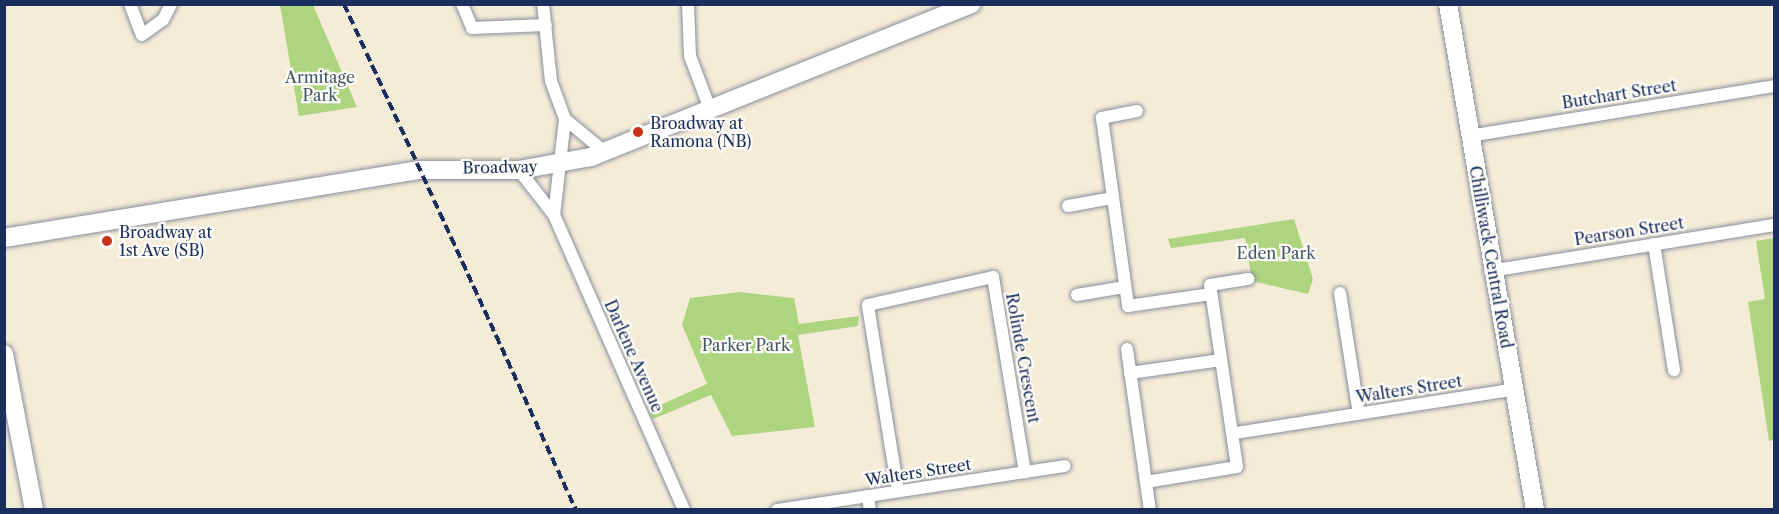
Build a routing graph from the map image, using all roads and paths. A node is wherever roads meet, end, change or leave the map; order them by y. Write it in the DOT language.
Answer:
graph roads {
  1 [pos="130,4"];
  2 [pos="171,4"];
  3 [pos="462,4"];
  4 [pos="543,4"];
  5 [pos="688,4"];
  6 [pos="971,4"];
  7 [pos="1448,4"];
  8 [pos="546,25"];
  9 [pos="1774,86"];
  10 [pos="1137,111"];
  11 [pos="711,112"];
  12 [pos="565,118"];
  13 [pos="1469,136"];
  14 [pos="606,153"];
  15 [pos="563,164"];
  16 [pos="519,170"];
  17 [pos="1113,198"];
  18 [pos="1068,206"];
  19 [pos="554,215"];
  20 [pos="1774,225"];
  21 [pos="4,238"];
  22 [pos="1654,244"];
  23 [pos="1490,271"];
  24 [pos="1249,279"];
  25 [pos="1125,287"];
  26 [pos="1340,293"];
  27 [pos="1211,294"];
  28 [pos="1077,295"];
  29 [pos="1127,349"];
  30 [pos="4,354"];
  31 [pos="1221,360"];
  32 [pos="1674,370"];
  33 [pos="1130,373"];
  34 [pos="1516,389"];
  35 [pos="1359,414"];
  36 [pos="1236,433"];
  37 [pos="1065,466"];
  38 [pos="1025,472"];
  39 [pos="1146,482"];
  40 [pos="898,491"];
  41 [pos="868,496"];
  42 [pos="34,510"];
  43 [pos="684,510"];
  44 [pos="777,510"];
  45 [pos="870,510"];
  46 [pos="1150,510"];
  47 [pos="1535,510"];
  1 -- 2 [label="street"];
  3 -- 8 [label="street"];
  4 -- 8 [label="street"];
  5 -- 11 [label="street"];
  6 -- 11 [label="street, Broadway"];
  7 -- 13 [label="street, Chilliwack Central Road"];
  8 -- 12 [label="street"];
  9 -- 13 [label="street, Butchart Street"];
  10 -- 17 [label="street"];
  11 -- 14 [label="street, Broadway"];
  12 -- 14 [label="street"];
  12 -- 15 [label="street"];
  13 -- 23 [label="street, Chilliwack Central Road"];
  14 -- 15 [label="street, Broadway"];
  15 -- 16 [label="street, Broadway"];
  15 -- 19 [label="street"];
  16 -- 19 [label="street, Darlene Avenue"];
  16 -- 21 [label="street, Broadway"];
  17 -- 18 [label="street"];
  17 -- 25 [label="street"];
  19 -- 43 [label="street, Darlene Avenue"];
  20 -- 22 [label="street, Pearson Street"];
  22 -- 23 [label="street, Pearson Street"];
  22 -- 32 [label="street"];
  23 -- 34 [label="street, Chilliwack Central Road"];
  24 -- 27 [label="street"];
  25 -- 27 [label="street"];
  25 -- 28 [label="street"];
  26 -- 35 [label="street"];
  27 -- 31 [label="street"];
  29 -- 33 [label="street"];
  30 -- 42 [label="street"];
  31 -- 33 [label="street"];
  31 -- 36 [label="street"];
  33 -- 39 [label="street"];
  34 -- 35 [label="street, Walters Street"];
  34 -- 47 [label="street, Chilliwack Central Road"];
  35 -- 36 [label="street, Walters Street"];
  36 -- 39 [label="street"];
  37 -- 38 [label="street, Walters Street"];
  38 -- 40 [label="street, Walters Street"];
  38 -- 40 [label="street, Rolinde Crescent"];
  39 -- 46 [label="street"];
  40 -- 41 [label="street, Walters Street"];
  41 -- 44 [label="street, Walters Street"];
  41 -- 45 [label="street"];
}
